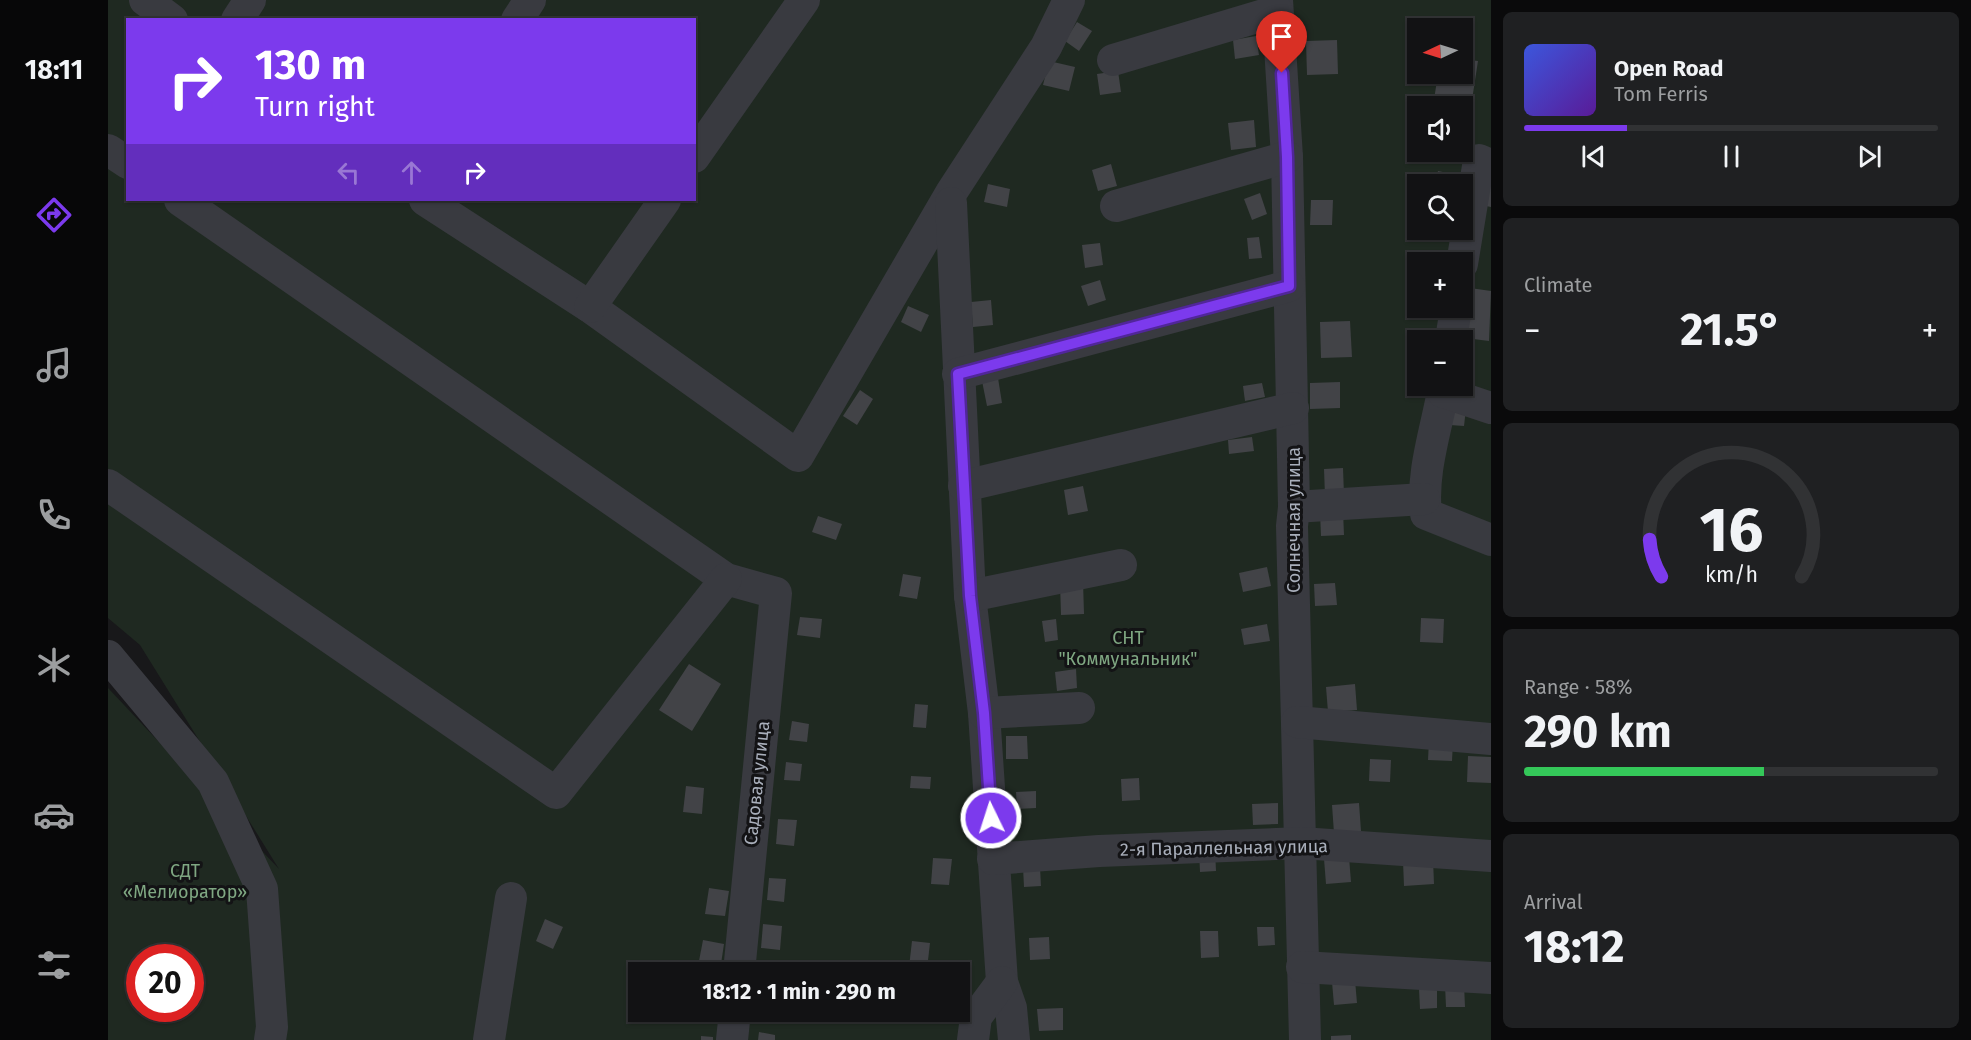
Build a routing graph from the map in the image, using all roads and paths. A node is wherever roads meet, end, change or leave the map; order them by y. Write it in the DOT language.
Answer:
graph roads {
  1 [pos="145,0"];
  2 [pos="250,0"];
  3 [pos="530,0"];
  4 [pos="804,0"];
  5 [pos="1069,0"];
  6 [pos="1277,5"];
  7 [pos="169,18"];
  8 [pos="238,18"];
  9 [pos="518,18"];
  10 [pos="1113,60"];
  11 [pos="108,150"];
  12 [pos="696,154"];
  13 [pos="1287,157"];
  14 [pos="126,162"];
  15 [pos="1485,163"];
  16 [pos="181,201"];
  17 [pos="427,201"];
  18 [pos="663,201"];
  19 [pos="951,203"];
  20 [pos="1116,206"];
  21 [pos="1465,252"];
  22 [pos="1289,286"];
  23 [pos="590,307"];
  24 [pos="958,374"];
  25 [pos="1442,396"];
  26 [pos="1461,396"];
  27 [pos="1293,408"];
  28 [pos="1491,408"];
  29 [pos="108,485"];
  30 [pos="964,486"];
  31 [pos="1424,499"];
  32 [pos="1294,507"];
  33 [pos="1491,540"];
  34 [pos="1121,565"];
  35 [pos="726,579"];
  36 [pos="970,596"];
  37 [pos="108,656"];
  38 [pos="1079,708"];
  39 [pos="984,713"];
  40 [pos="1297,722"];
  41 [pos="1491,739"];
  42 [pos="1301,843"];
  43 [pos="1491,856"];
  44 [pos="993,859"];
  45 [pos="511,898"];
  46 [pos="740,962"];
  47 [pos="1302,967"];
  48 [pos="1491,978"];
  49 [pos="1002,982"];
  50 [pos="734,1022"];
  51 [pos="270,1040"];
  52 [pos="489,1040"];
  53 [pos="732,1040"];
  54 [pos="974,1040"];
  55 [pos="1014,1040"];
  56 [pos="1305,1040"];
  1 -- 7 [label="lane"];
  2 -- 8 [label="lane"];
  3 -- 9 [label="lane"];
  4 -- 12 [label="lane"];
  5 -- 23 [label="lane"];
  6 -- 10 [label="lane"];
  6 -- 13 [label="lane, Солнечная улица"];
  11 -- 14 [label="lane"];
  13 -- 20 [label="lane"];
  13 -- 22 [label="lane, Солнечная улица"];
  15 -- 21 [label="lane"];
  16 -- 35 [label="lane"];
  17 -- 23 [label="lane"];
  18 -- 23 [label="lane"];
  19 -- 24 [label="lane"];
  22 -- 24 [label="lane"];
  22 -- 27 [label="lane, Солнечная улица"];
  24 -- 30 [label="lane"];
  25 -- 31 [label="lane"];
  26 -- 28 [label="lane"];
  27 -- 30 [label="lane"];
  27 -- 32 [label="lane, Солнечная улица"];
  29 -- 35 [label="lane"];
  30 -- 36 [label="lane"];
  31 -- 32 [label="lane"];
  31 -- 33 [label="lane"];
  32 -- 40 [label="lane, Солнечная улица"];
  34 -- 36 [label="lane"];
  35 -- 46 [label="lane, Садовая улица"];
  36 -- 39 [label="lane"];
  37 -- 51 [label="lane"];
  38 -- 39 [label="lane"];
  39 -- 44 [label="lane"];
  40 -- 41 [label="lane"];
  40 -- 42 [label="lane, Солнечная улица"];
  42 -- 43 [label="lane, 2-я Параллельная улица"];
  42 -- 44 [label="lane, 2-я Параллельная улица"];
  42 -- 47 [label="lane, Солнечная улица"];
  44 -- 49 [label="lane"];
  45 -- 52 [label="lane"];
  47 -- 48 [label="lane"];
  47 -- 56 [label="lane, Солнечная улица"];
  49 -- 54 [label="lane"];
  49 -- 55 [label="lane"];
  50 -- 53 [label="lane"];
}
